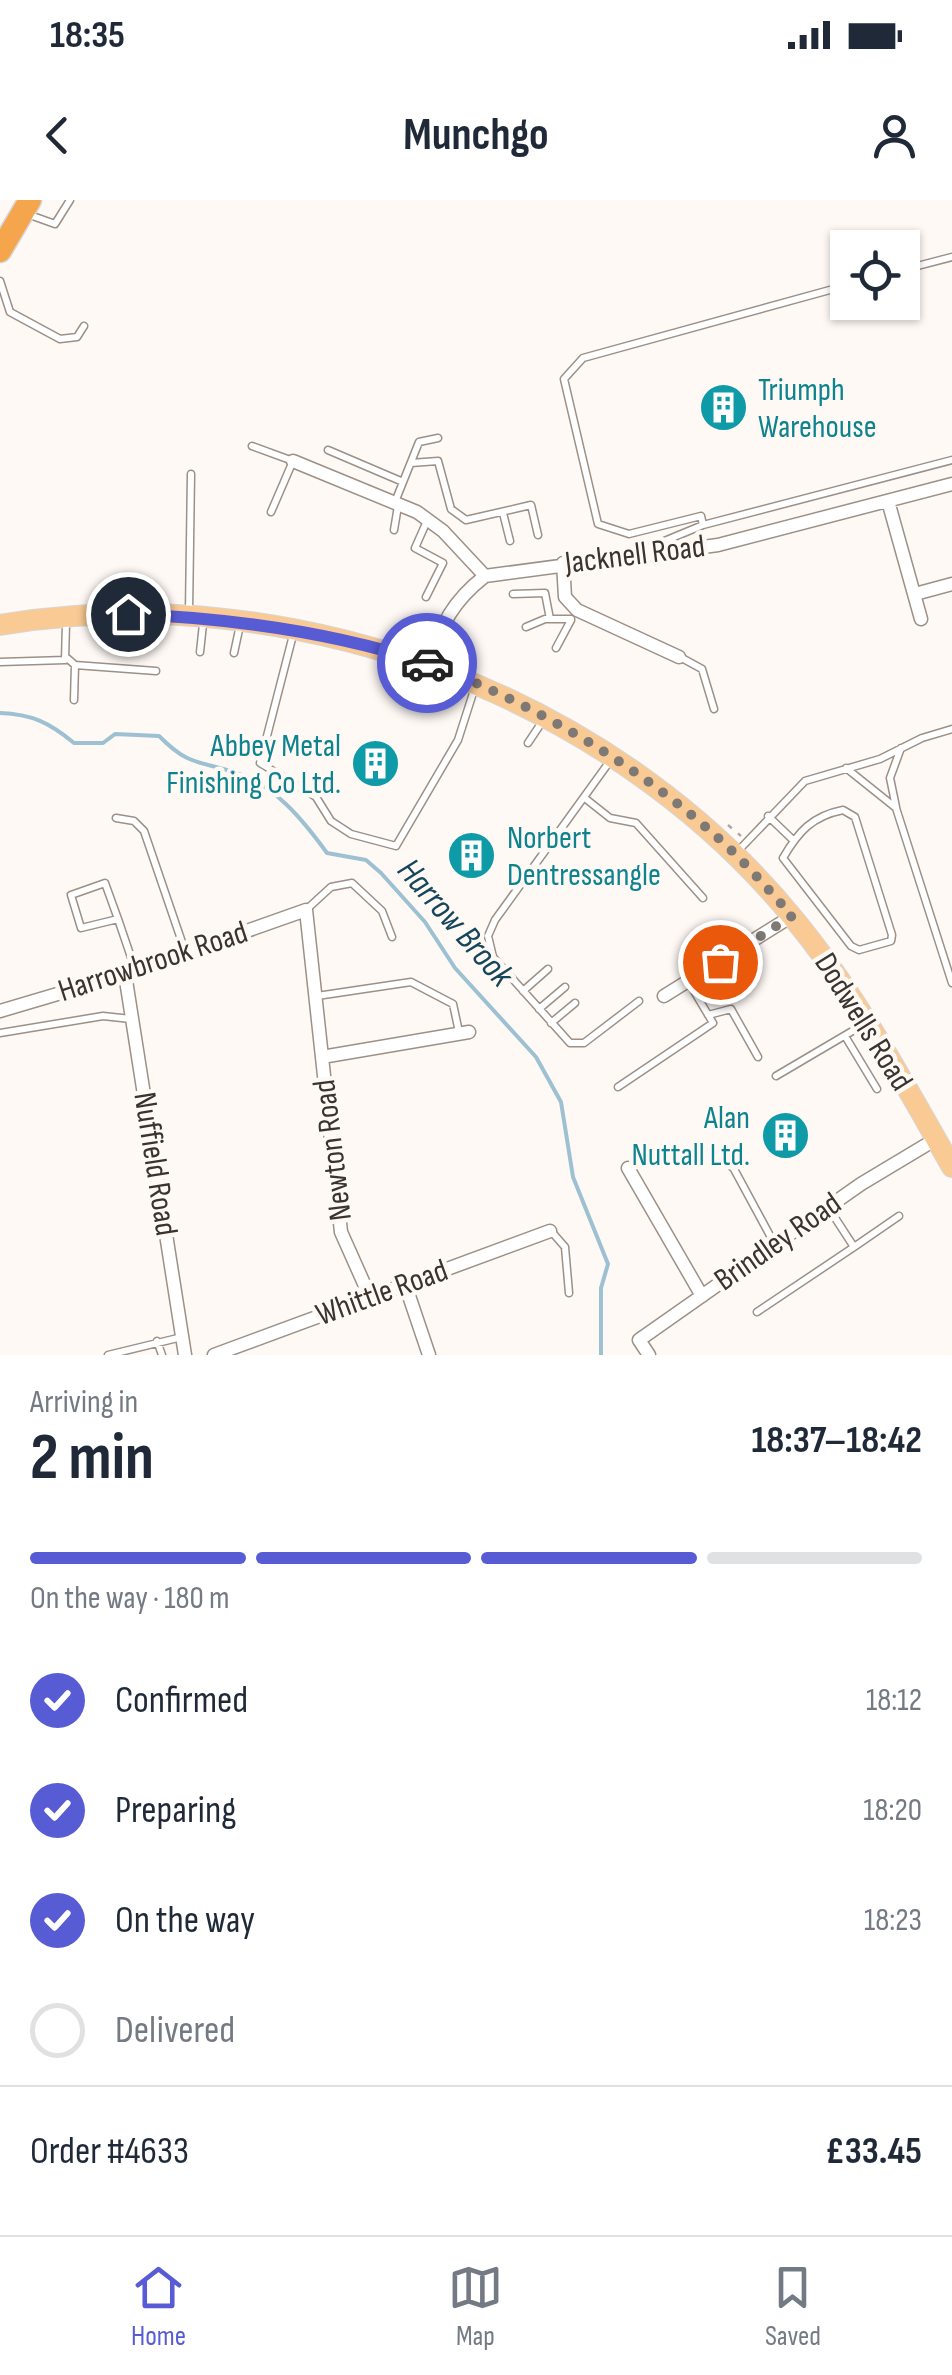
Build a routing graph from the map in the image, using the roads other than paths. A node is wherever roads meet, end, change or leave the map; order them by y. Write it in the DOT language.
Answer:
graph roads {
  1 [pos="70,200"];
  2 [pos="27,206"];
  3 [pos="0,251"];
  4 [pos="952,257"];
  5 [pos="920,265"];
  6 [pos="0,281"];
  7 [pos="830,291"];
  8 [pos="84,326"];
  9 [pos="438,438"];
  10 [pos="252,446"];
  11 [pos="328,450"];
  12 [pos="952,460"];
  13 [pos="293,461"];
  14 [pos="410,463"];
  15 [pos="190,474"];
  16 [pos="403,482"];
  17 [pos="952,484"];
  18 [pos="888,500"];
  19 [pos="397,504"];
  20 [pos="271,512"];
  21 [pos="503,512"];
  22 [pos="427,520"];
  23 [pos="703,525"];
  24 [pos="394,530"];
  25 [pos="538,535"];
  26 [pos="510,541"];
  27 [pos="646,554"];
  28 [pos="563,563"];
  29 [pos="485,576"];
  30 [pos="952,584"];
  31 [pos="513,594"];
  32 [pos="916,594"];
  33 [pos="426,598"];
  34 [pos="574,614"];
  35 [pos="196,616"];
  36 [pos="66,617"];
  37 [pos="550,619"];
  38 [pos="921,619"];
  39 [pos="240,621"];
  40 [pos="0,625"];
  41 [pos="526,628"];
  42 [pos="294,629"];
  43 [pos="556,648"];
  44 [pos="200,652"];
  45 [pos="234,653"];
  46 [pos="679,657"];
  47 [pos="67,658"];
  48 [pos="0,662"];
  49 [pos="430,664"];
  50 [pos="75,665"];
  51 [pos="156,671"];
  52 [pos="477,684"];
  53 [pos="74,700"];
  54 [pos="714,709"];
  55 [pos="544,718"];
  56 [pos="952,729"];
  57 [pos="528,743"];
  58 [pos="901,748"];
  59 [pos="611,760"];
  60 [pos="846,768"];
  61 [pos="586,799"];
  62 [pos="896,808"];
  63 [pos="768,816"];
  64 [pos="116,818"];
  65 [pos="793,840"];
  66 [pos="734,855"];
  67 [pos="703,898"];
  68 [pos="306,910"];
  69 [pos="792,916"];
  70 [pos="118,919"];
  71 [pos="392,937"];
  72 [pos="189,946"];
  73 [pos="548,969"];
  74 [pos="130,972"];
  75 [pos="688,981"];
  76 [pos="952,983"];
  77 [pos="565,987"];
  78 [pos="523,991"];
  79 [pos="316,996"];
  80 [pos="664,996"];
  81 [pos="639,1001"];
  82 [pos="575,1003"];
  83 [pos="539,1009"];
  84 [pos="0,1011"];
  85 [pos="708,1015"];
  86 [pos="132,1019"];
  87 [pos="551,1023"];
  88 [pos="867,1023"];
  89 [pos="0,1032"];
  90 [pos="464,1033"];
  91 [pos="845,1036"];
  92 [pos="322,1057"];
  93 [pos="758,1058"];
  94 [pos="776,1076"];
  95 [pos="618,1087"];
  96 [pos="877,1089"];
  97 [pos="936,1139"];
  98 [pos="712,1149"];
  99 [pos="628,1168"];
  100 [pos="952,1168"];
  101 [pos="828,1207"];
  102 [pos="899,1216"];
  103 [pos="550,1231"];
  104 [pos="775,1244"];
  105 [pos="854,1247"];
  106 [pos="405,1284"];
  107 [pos="569,1293"];
  108 [pos="702,1296"];
  109 [pos="370,1297"];
  110 [pos="757,1312"];
  111 [pos="182,1338"];
  112 [pos="157,1341"];
  113 [pos="108,1355"];
  114 [pos="162,1355"];
  115 [pos="185,1355"];
  116 [pos="214,1355"];
  117 [pos="429,1355"];
  118 [pos="649,1355"];
  1 -- 2 [label="lane"];
  2 -- 3 [label="highway"];
  4 -- 5 [label="lane"];
  6 -- 8 [label="lane"];
  7 -- 23 [label="lane"];
  9 -- 14 [label="lane"];
  10 -- 13 [label="lane"];
  11 -- 16 [label="lane"];
  12 -- 23 [label="lane"];
  13 -- 19 [label="street"];
  13 -- 20 [label="lane"];
  14 -- 16 [label="lane"];
  14 -- 21 [label="lane"];
  15 -- 35 [label="lane"];
  16 -- 19 [label="lane"];
  17 -- 18 [label="street, Jacknell Road"];
  18 -- 27 [label="street, Jacknell Road"];
  18 -- 32 [label="street"];
  19 -- 22 [label="street"];
  19 -- 24 [label="lane"];
  21 -- 25 [label="lane"];
  21 -- 26 [label="lane"];
  22 -- 29 [label="street"];
  22 -- 33 [label="lane"];
  23 -- 27 [label="lane"];
  27 -- 28 [label="street, Jacknell Road"];
  28 -- 29 [label="street, Jacknell Road"];
  28 -- 34 [label="street"];
  29 -- 49 [label="street"];
  30 -- 32 [label="street"];
  31 -- 37 [label="lane"];
  32 -- 38 [label="street"];
  34 -- 37 [label="lane"];
  34 -- 43 [label="lane"];
  34 -- 46 [label="street"];
  35 -- 36 [label="main road, Dodwells Road"];
  35 -- 39 [label="main road, Dodwells Road"];
  35 -- 44 [label="lane"];
  36 -- 40 [label="main road, Dodwells Road"];
  36 -- 47 [label="lane"];
  37 -- 41 [label="lane"];
  39 -- 42 [label="main road, Dodwells Road"];
  39 -- 45 [label="lane"];
  42 -- 49 [label="main road, Dodwells Road"];
  42 -- 52 [label="lane"];
  46 -- 54 [label="lane"];
  47 -- 48 [label="lane"];
  47 -- 50 [label="lane"];
  49 -- 52 [label="main road, Dodwells Road"];
  50 -- 51 [label="lane"];
  50 -- 53 [label="lane"];
  52 -- 55 [label="main road, Dodwells Road"];
  55 -- 57 [label="lane"];
  55 -- 59 [label="main road, Dodwells Road"];
  56 -- 58 [label="lane"];
  58 -- 60 [label="lane"];
  58 -- 62 [label="lane"];
  59 -- 61 [label="lane"];
  59 -- 66 [label="main road, Dodwells Road"];
  60 -- 62 [label="lane"];
  60 -- 63 [label="lane"];
  61 -- 67 [label="lane"];
  61 -- 78 [label="lane"];
  62 -- 76 [label="lane"];
  63 -- 65 [label="lane"];
  63 -- 66 [label="lane"];
  64 -- 72 [label="lane"];
  65 -- 65 [label="lane"];
  66 -- 69 [label="main road, Dodwells Road"];
  68 -- 71 [label="lane"];
  68 -- 72 [label="street, Harrowbrook Road"];
  68 -- 79 [label="street, Newton Road"];
  69 -- 75 [label="street"];
  69 -- 88 [label="main road, Dodwells Road"];
  70 -- 70 [label="lane"];
  70 -- 74 [label="lane"];
  72 -- 74 [label="street, Harrowbrook Road"];
  73 -- 78 [label="lane"];
  74 -- 84 [label="street, Harrowbrook Road"];
  74 -- 86 [label="street, Nuffield Road"];
  75 -- 80 [label="street"];
  75 -- 85 [label="lane"];
  77 -- 83 [label="lane"];
  78 -- 83 [label="lane"];
  79 -- 90 [label="lane"];
  79 -- 92 [label="street, Newton Road"];
  81 -- 87 [label="lane"];
  82 -- 87 [label="lane"];
  83 -- 87 [label="lane"];
  85 -- 93 [label="lane"];
  85 -- 95 [label="lane"];
  86 -- 89 [label="lane"];
  86 -- 111 [label="street, Nuffield Road"];
  88 -- 91 [label="lane"];
  88 -- 97 [label="main road, Dodwells Road"];
  90 -- 92 [label="street, Newton Road"];
  91 -- 94 [label="lane"];
  91 -- 96 [label="lane"];
  92 -- 109 [label="street, Newton Road"];
  97 -- 100 [label="main road, Dodwells Road"];
  97 -- 101 [label="street, Brindley Road"];
  98 -- 104 [label="lane"];
  99 -- 108 [label="street"];
  101 -- 104 [label="street, Brindley Road"];
  101 -- 105 [label="lane"];
  102 -- 105 [label="lane"];
  103 -- 106 [label="street, Whittle Road"];
  103 -- 107 [label="lane"];
  104 -- 108 [label="street, Brindley Road"];
  105 -- 110 [label="lane"];
  106 -- 109 [label="street, Whittle Road"];
  106 -- 117 [label="street"];
  108 -- 118 [label="street, Brindley Road"];
  109 -- 116 [label="street, Whittle Road"];
  111 -- 112 [label="lane"];
  111 -- 115 [label="street, Nuffield Road"];
  112 -- 113 [label="lane"];
  112 -- 114 [label="lane"];
}
